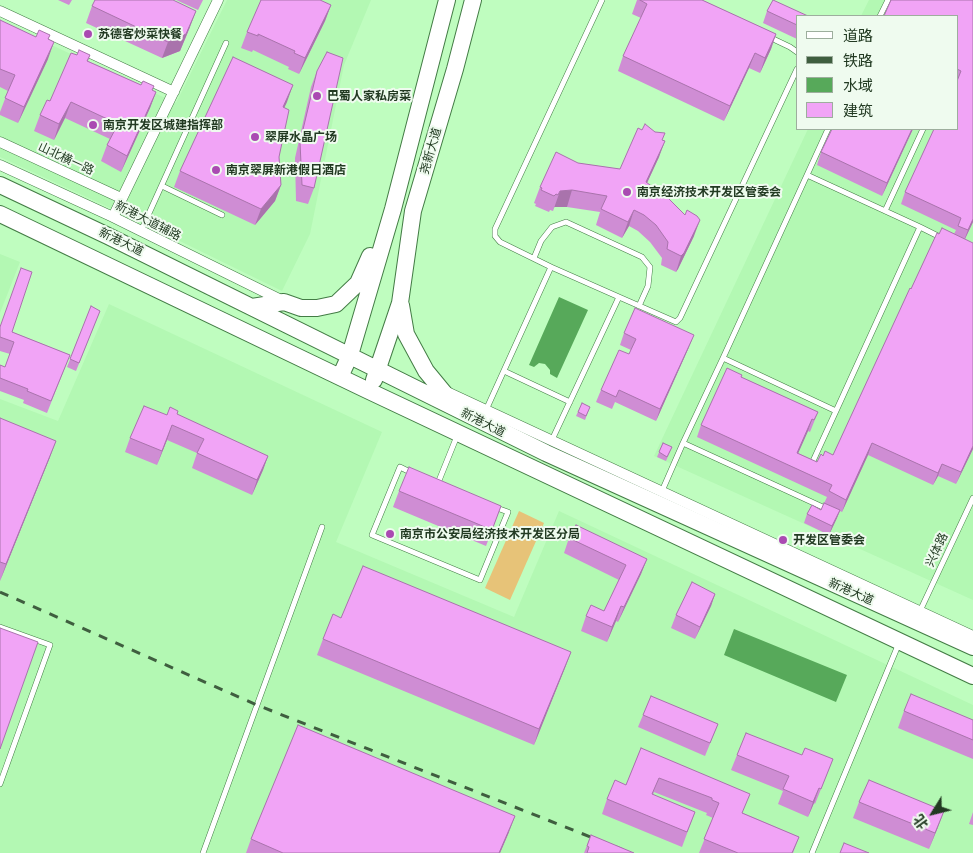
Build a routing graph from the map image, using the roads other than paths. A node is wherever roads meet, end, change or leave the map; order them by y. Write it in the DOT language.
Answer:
graph roads {
  1 [pos="218,0"];
  2 [pos="447,0"];
  3 [pos="473,0"];
  4 [pos="602,0"];
  5 [pos="888,0"];
  6 [pos="0,11"];
  7 [pos="880,15"];
  8 [pos="764,35"];
  9 [pos="226,44"];
  10 [pos="796,51"];
  11 [pos="796,71"];
  12 [pos="174,92"];
  13 [pos="828,130"];
  14 [pos="923,130"];
  15 [pos="0,142"];
  16 [pos="0,165"];
  17 [pos="807,175"];
  18 [pos="0,185"];
  19 [pos="162,186"];
  20 [pos="121,198"];
  21 [pos="393,209"];
  22 [pos="885,211"];
  23 [pos="0,214"];
  24 [pos="222,216"];
  25 [pos="113,217"];
  26 [pos="920,228"];
  27 [pos="141,232"];
  28 [pos="945,239"];
  29 [pos="534,258"];
  30 [pos="551,267"];
  31 [pos="619,297"];
  32 [pos="284,302"];
  33 [pos="400,303"];
  34 [pos="638,306"];
  35 [pos="252,307"];
  36 [pos="350,355"];
  37 [pos="723,358"];
  38 [pos="378,370"];
  39 [pos="504,371"];
  40 [pos="340,377"];
  41 [pos="441,389"];
  42 [pos="369,391"];
  43 [pos="570,402"];
  44 [pos="459,411"];
  45 [pos="836,411"];
  46 [pos="483,416"];
  47 [pos="458,433"];
  48 [pos="683,443"];
  49 [pos="549,447"];
  50 [pos="813,461"];
  51 [pos="415,474"];
  52 [pos="430,480"];
  53 [pos="438,484"];
  54 [pos="447,487"];
  55 [pos="659,497"];
  56 [pos="973,498"];
  57 [pos="490,505"];
  58 [pos="829,510"];
  59 [pos="322,527"];
  60 [pos="920,611"];
  61 [pos="0,626"];
  62 [pos="973,636"];
  63 [pos="900,642"];
  64 [pos="973,647"];
  65 [pos="973,676"];
  66 [pos="0,784"];
  67 [pos="203,853"];
  68 [pos="812,853"];
  1 -- 12 [label="street"];
  2 -- 21 [label="main road, 尧新大道"];
  3 -- 33 [label="main road, 尧新大道"];
  4 -- 29 [label="lane"];
  5 -- 7 [label="lane"];
  6 -- 12 [label="street"];
  8 -- 10 [label="lane"];
  9 -- 19 [label="lane"];
  11 -- 34 [label="lane"];
  12 -- 20 [label="street"];
  13 -- 17 [label="lane"];
  14 -- 22 [label="lane"];
  15 -- 20 [label="street, 山北横一路"];
  16 -- 25 [label="street, 新港大道辅路"];
  17 -- 22 [label="lane"];
  17 -- 37 [label="lane"];
  18 -- 35 [label="main road, 新港大道"];
  19 -- 24 [label="lane"];
  19 -- 27 [label="lane"];
  20 -- 25 [label="street"];
  21 -- 32 [label="main road, 尧新大道"];
  21 -- 36 [label="main road, 尧新大道"];
  22 -- 26 [label="lane"];
  23 -- 40 [label="main road, 新港大道"];
  25 -- 27 [label="street, 新港大道辅路"];
  26 -- 28 [label="lane"];
  26 -- 45 [label="lane"];
  27 -- 32 [label="street, 新港大道辅路"];
  29 -- 30 [label="lane"];
  29 -- 34 [label="lane"];
  30 -- 31 [label="lane"];
  30 -- 39 [label="lane"];
  31 -- 34 [label="lane"];
  31 -- 43 [label="lane"];
  32 -- 35 [label="main road, 尧新大道"];
  33 -- 38 [label="main road, 尧新大道"];
  33 -- 41 [label="main road, 尧新大道"];
  35 -- 36 [label="main road, 新港大道"];
  36 -- 38 [label="main road, 新港大道"];
  36 -- 40 [label="main road, 尧新大道"];
  37 -- 45 [label="lane"];
  37 -- 48 [label="lane"];
  38 -- 42 [label="main road, 尧新大道"];
  38 -- 44 [label="main road, 新港大道"];
  39 -- 43 [label="lane"];
  39 -- 46 [label="lane"];
  40 -- 42 [label="main road, 新港大道"];
  41 -- 44 [label="main road, 尧新大道"];
  41 -- 46 [label="street"];
  42 -- 47 [label="main road, 新港大道"];
  43 -- 49 [label="lane"];
  44 -- 46 [label="main road, 新港大道"];
  45 -- 50 [label="lane"];
  46 -- 49 [label="main road, 新港大道"];
  47 -- 53 [label="lane"];
  47 -- 63 [label="main road, 新港大道"];
  48 -- 55 [label="lane"];
  48 -- 58 [label="lane"];
  49 -- 55 [label="main road, 新港大道"];
  51 -- 57 [label="lane"];
  52 -- 53 [label="lane"];
  53 -- 54 [label="lane"];
  55 -- 60 [label="street"];
  55 -- 64 [label="main road, 新港大道"];
  56 -- 60 [label="lane, 兴体路"];
  59 -- 67 [label="lane"];
  60 -- 62 [label="street"];
  61 -- 66 [label="lane"];
  63 -- 65 [label="main road, 新港大道"];
  63 -- 68 [label="lane"];
}
